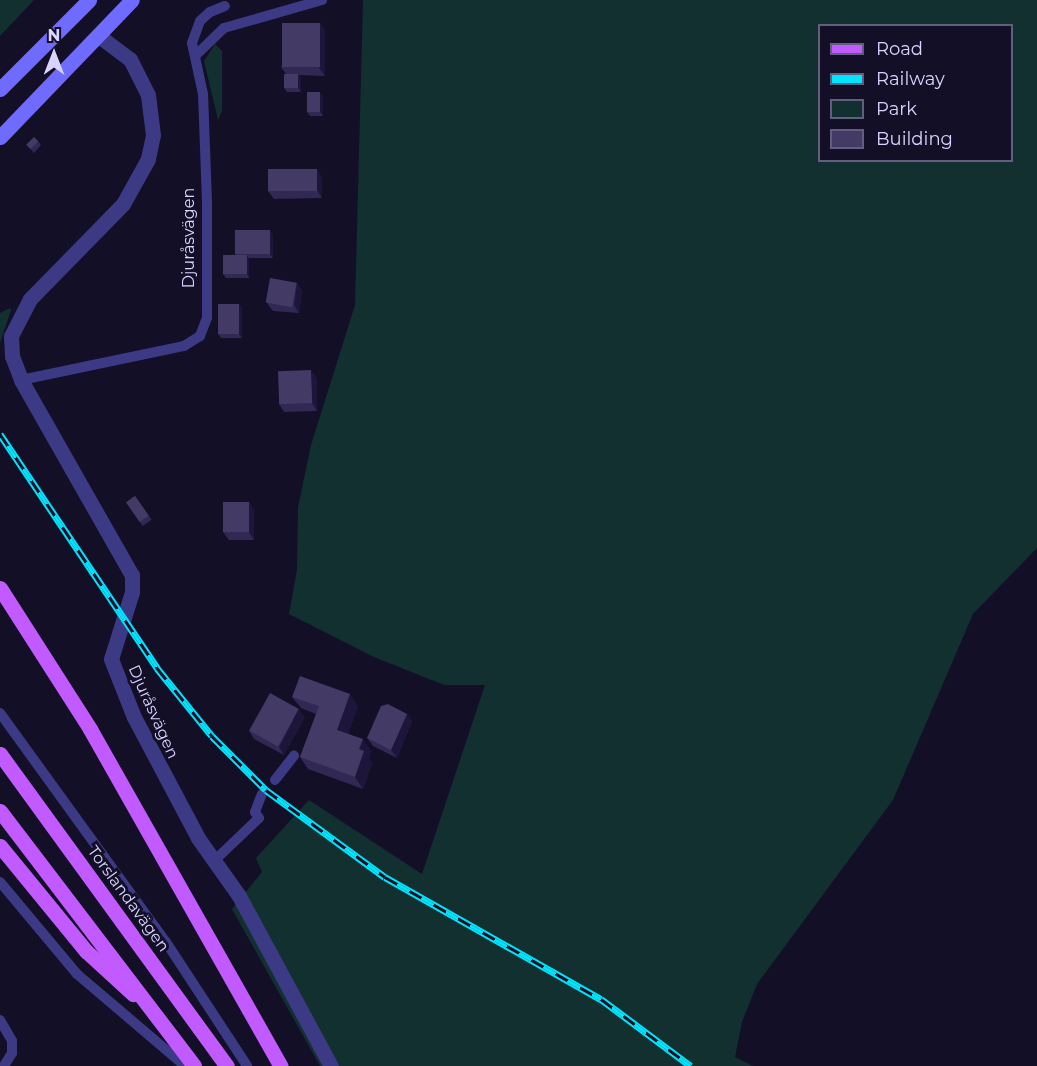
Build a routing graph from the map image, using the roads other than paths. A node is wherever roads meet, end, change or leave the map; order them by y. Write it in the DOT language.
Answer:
graph roads {
  1 [pos="89,0"];
  2 [pos="132,0"];
  3 [pos="322,0"];
  4 [pos="225,6"];
  5 [pos="99,36"];
  6 [pos="195,56"];
  7 [pos="0,89"];
  8 [pos="0,137"];
  9 [pos="21,380"];
  10 [pos="0,588"];
  11 [pos="0,713"];
  12 [pos="0,754"];
  13 [pos="294,756"];
  14 [pos="275,780"];
  15 [pos="262,794"];
  16 [pos="0,811"];
  17 [pos="0,846"];
  18 [pos="214,861"];
  19 [pos="0,882"];
  20 [pos="0,1020"];
  21 [pos="162,1020"];
  22 [pos="4,1066"];
  23 [pos="185,1066"];
  24 [pos="194,1066"];
  25 [pos="227,1066"];
  26 [pos="247,1066"];
  27 [pos="281,1066"];
  28 [pos="331,1066"];
  1 -- 7 [label="street"];
  2 -- 5 [label="street"];
  3 -- 6 [label="lane"];
  4 -- 6 [label="lane, Djuråsvägen"];
  5 -- 8 [label="street"];
  5 -- 9 [label="street, Djuråsvägen"];
  6 -- 9 [label="lane, Djuråsvägen"];
  9 -- 18 [label="street, Djuråsvägen"];
  10 -- 27 [label="main road"];
  11 -- 26 [label="lane"];
  12 -- 25 [label="main road, Torslandavägen"];
  13 -- 14 [label="lane"];
  15 -- 18 [label="lane"];
  16 -- 21 [label="main road"];
  17 -- 21 [label="main road"];
  18 -- 28 [label="street, Djuråsvägen"];
  19 -- 23 [label="lane"];
  20 -- 22 [label="lane"];
  21 -- 24 [label="main road"];
}
